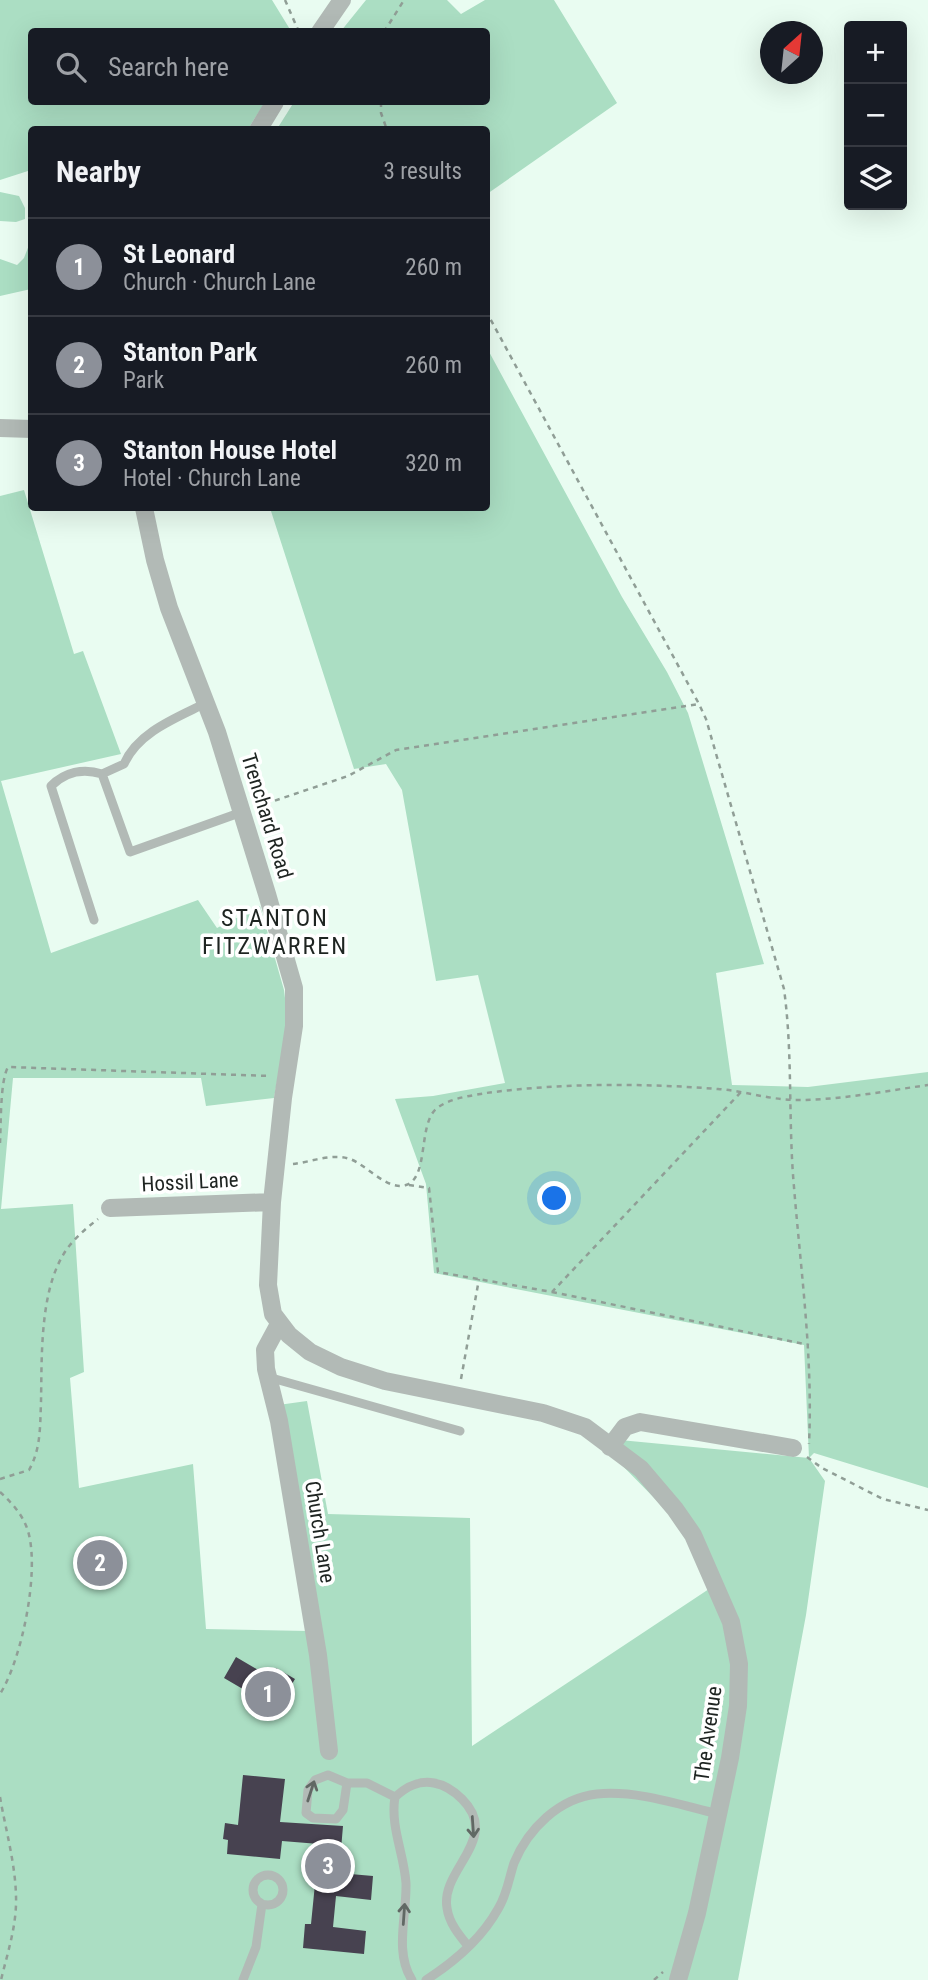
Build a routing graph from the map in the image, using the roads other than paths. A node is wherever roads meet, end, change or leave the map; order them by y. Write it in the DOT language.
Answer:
graph roads {
  1 [pos="342,0"];
  2 [pos="323,28"];
  3 [pos="273,105"];
  4 [pos="260,126"];
  5 [pos="0,428"];
  6 [pos="28,429"];
  7 [pos="145,511"];
  8 [pos="206,703"];
  9 [pos="102,775"];
  10 [pos="242,812"];
  11 [pos="94,920"];
  12 [pos="272,1202"];
  13 [pos="110,1208"];
  14 [pos="276,1319"];
  15 [pos="268,1377"];
  16 [pos="460,1431"];
  17 [pos="610,1447"];
  18 [pos="793,1448"];
  19 [pos="329,1751"];
  20 [pos="347,1783"];
  21 [pos="395,1797"];
  22 [pos="718,1814"];
  23 [pos="262,1904"];
  24 [pos="468,1946"];
  25 [pos="243,1980"];
  26 [pos="412,1980"];
  27 [pos="426,1980"];
  28 [pos="678,1980"];
  1 -- 2 [label="street"];
  3 -- 4 [label="street"];
  5 -- 6 [label="street"];
  7 -- 8 [label="street, Trenchard Road"];
  8 -- 9 [label="lane"];
  8 -- 10 [label="street, Trenchard Road"];
  9 -- 10 [label="lane"];
  9 -- 11 [label="lane"];
  10 -- 12 [label="street, Trenchard Road"];
  12 -- 13 [label="street, Hossil Lane"];
  12 -- 14 [label="street, Trenchard Road"];
  14 -- 15 [label="street, Church Lane"];
  14 -- 17 [label="street, The Avenue"];
  15 -- 16 [label="lane"];
  15 -- 19 [label="street, Church Lane"];
  17 -- 18 [label="street"];
  17 -- 22 [label="street, The Avenue"];
  20 -- 20 [label="lane, one-way"];
  20 -- 21 [label="lane"];
  21 -- 24 [label="lane, one-way"];
  26 -- 21 [label="lane, one-way"];
  22 -- 24 [label="lane"];
  22 -- 28 [label="street, The Avenue"];
  23 -- 25 [label="lane"];
  24 -- 27 [label="lane"];
}
